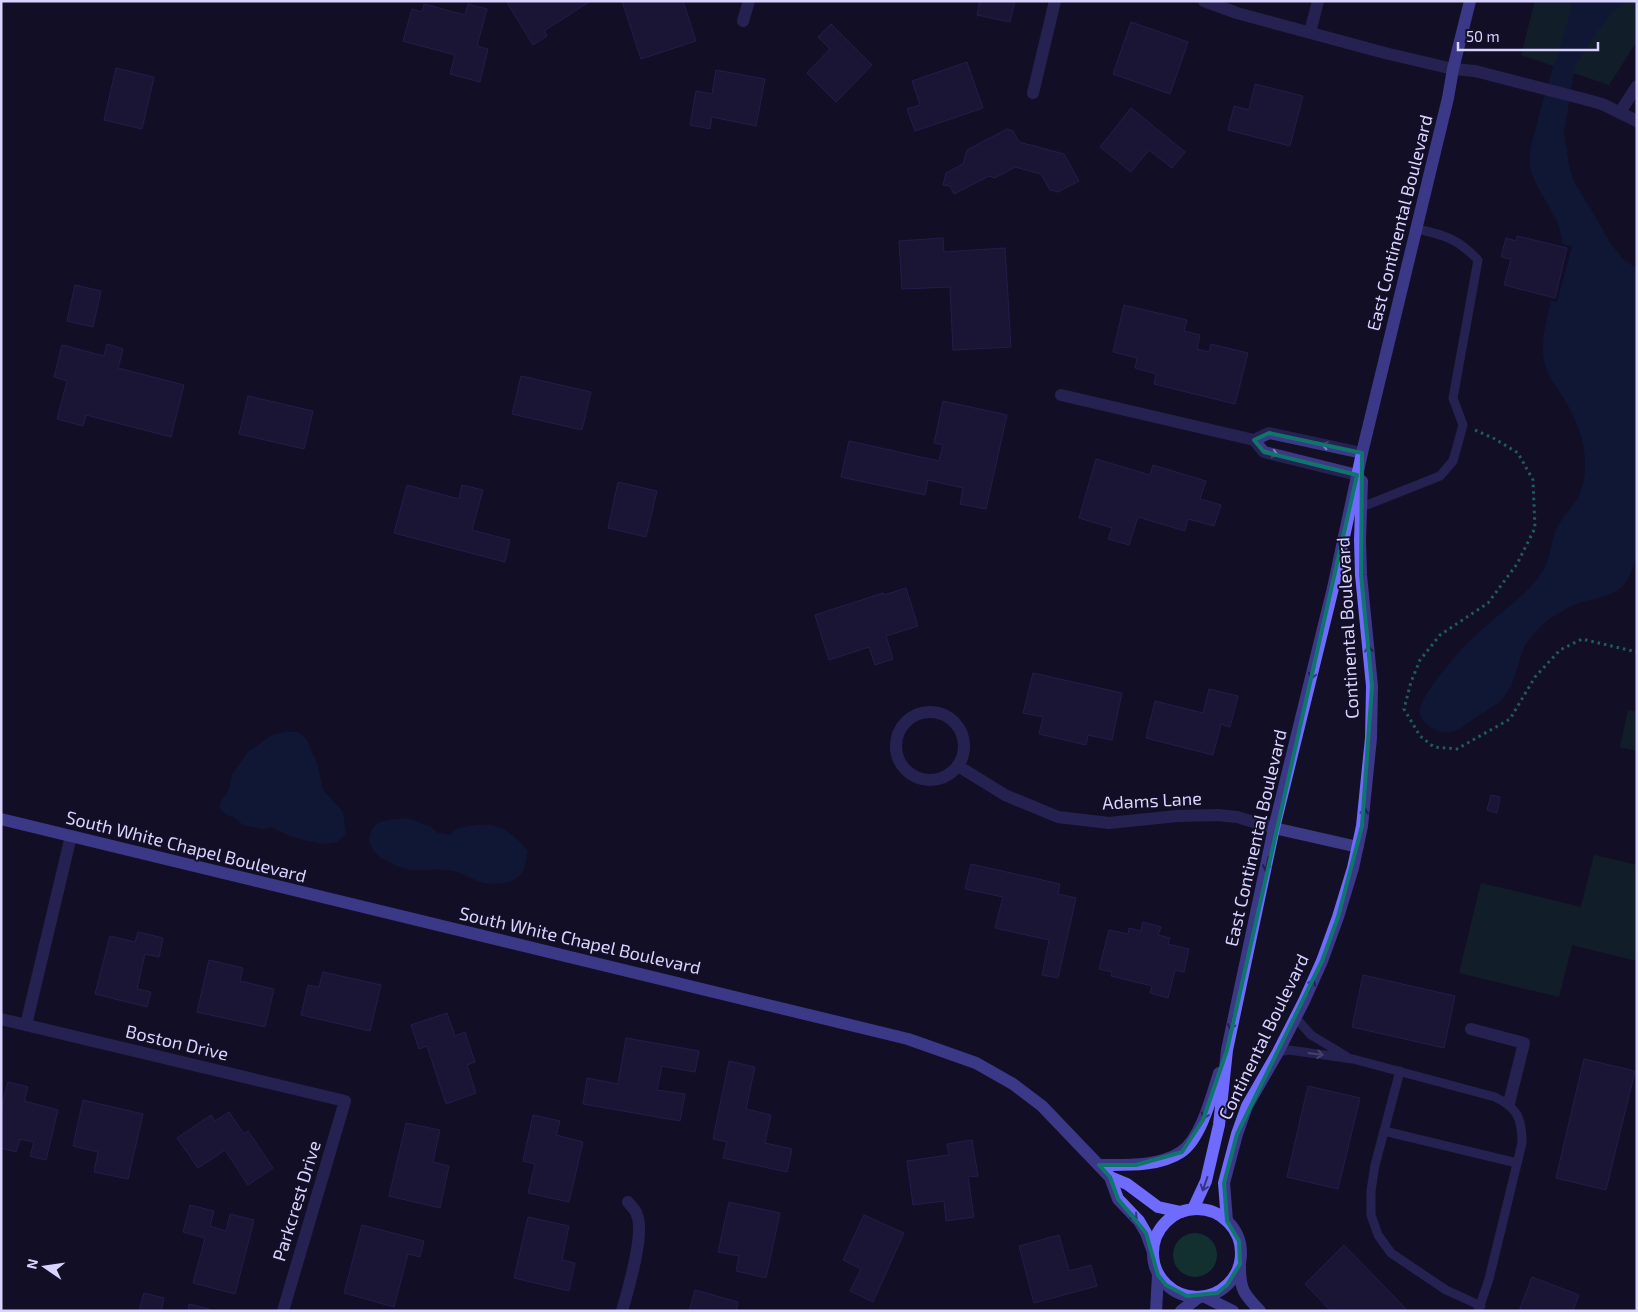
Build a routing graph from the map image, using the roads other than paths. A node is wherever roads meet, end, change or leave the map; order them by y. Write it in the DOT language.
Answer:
graph roads {
  1 [pos="749,1"];
  2 [pos="1055,1"];
  3 [pos="1204,1"];
  4 [pos="1318,1"];
  5 [pos="1470,1"];
  6 [pos="743,21"];
  7 [pos="1310,32"];
  8 [pos="1453,69"];
  9 [pos="1637,86"];
  10 [pos="1033,93"];
  11 [pos="1620,112"];
  12 [pos="1637,121"];
  13 [pos="1417,229"];
  14 [pos="1061,395"];
  15 [pos="1254,440"];
  16 [pos="1362,454"];
  17 [pos="1358,475"];
  18 [pos="1362,507"];
  19 [pos="958,766"];
  20 [pos="1,819"];
  21 [pos="1274,828"];
  22 [pos="71,836"];
  23 [pos="1358,847"];
  24 [pos="1296,1018"];
  25 [pos="1,1020"];
  26 [pos="26,1025"];
  27 [pos="1471,1029"];
  28 [pos="1227,1050"];
  29 [pos="1278,1052"];
  30 [pos="1353,1059"];
  31 [pos="1400,1072"];
  32 [pos="345,1101"];
  33 [pos="1509,1104"];
  34 [pos="1384,1131"];
  35 [pos="1517,1164"];
  36 [pos="1099,1165"];
  37 [pos="1110,1177"];
  38 [pos="628,1202"];
  39 [pos="1187,1210"];
  40 [pos="1227,1221"];
  41 [pos="1153,1252"];
  42 [pos="1240,1264"];
  43 [pos="1158,1276"];
  44 [pos="1202,1297"];
  45 [pos="1480,1308"];
  46 [pos="283,1311"];
  47 [pos="622,1311"];
  48 [pos="1156,1311"];
  49 [pos="1181,1311"];
  50 [pos="1233,1311"];
  51 [pos="1260,1311"];
  1 -- 6 [label="street"];
  2 -- 10 [label="street"];
  3 -- 7 [label="street"];
  4 -- 7 [label="street"];
  5 -- 8 [label="main road, East Continental Boulevard"];
  7 -- 8 [label="street"];
  8 -- 11 [label="street"];
  8 -- 13 [label="main road, East Continental Boulevard"];
  9 -- 11 [label="street"];
  11 -- 12 [label="street"];
  13 -- 16 [label="main road, East Continental Boulevard"];
  13 -- 18 [label="lane"];
  14 -- 15 [label="street"];
  16 -- 15 [label="street, one-way"];
  15 -- 17 [label="street, one-way"];
  16 -- 17 [label="main road, East Continental Boulevard"];
  16 -- 18 [label="main road, Continental Boulevard"];
  17 -- 21 [label="main road, East Continental Boulevard, one-way"];
  23 -- 18 [label="main road, Continental Boulevard, one-way"];
  19 -- 19 [label="street"];
  19 -- 21 [label="street, Adams Lane"];
  20 -- 22 [label="main road, South White Chapel Boulevard"];
  21 -- 23 [label="street, Adams Lane"];
  21 -- 28 [label="main road, East Continental Boulevard, one-way"];
  22 -- 26 [label="street"];
  22 -- 36 [label="main road, South White Chapel Boulevard"];
  24 -- 23 [label="main road, Continental Boulevard, one-way"];
  24 -- 29 [label="main road, Continental Boulevard"];
  24 -- 30 [label="lane"];
  25 -- 26 [label="street, Boston Drive"];
  26 -- 32 [label="street, Boston Drive"];
  27 -- 33 [label="street"];
  28 -- 36 [label="main road, one-way"];
  28 -- 39 [label="main road, East Continental Boulevard, one-way"];
  29 -- 30 [label="lane, one-way"];
  29 -- 40 [label="main road, Continental Boulevard"];
  30 -- 31 [label="lane"];
  31 -- 33 [label="lane"];
  31 -- 34 [label="lane"];
  32 -- 46 [label="street, Parkcrest Drive"];
  33 -- 35 [label="lane"];
  34 -- 35 [label="lane"];
  34 -- 45 [label="lane"];
  35 -- 45 [label="lane"];
  36 -- 37 [label="main road, South White Chapel Boulevard"];
  37 -- 39 [label="main road, South White Chapel Boulevard"];
  37 -- 41 [label="main road, South White Chapel Boulevard, one-way"];
  38 -- 47 [label="street"];
  39 -- 40 [label="main road"];
  39 -- 41 [label="main road"];
  40 -- 42 [label="main road"];
  41 -- 43 [label="main road"];
  42 -- 44 [label="main road"];
  42 -- 51 [label="main road"];
  43 -- 44 [label="main road"];
  43 -- 48 [label="main road"];
  44 -- 49 [label="main road"];
  44 -- 50 [label="main road"];
}
